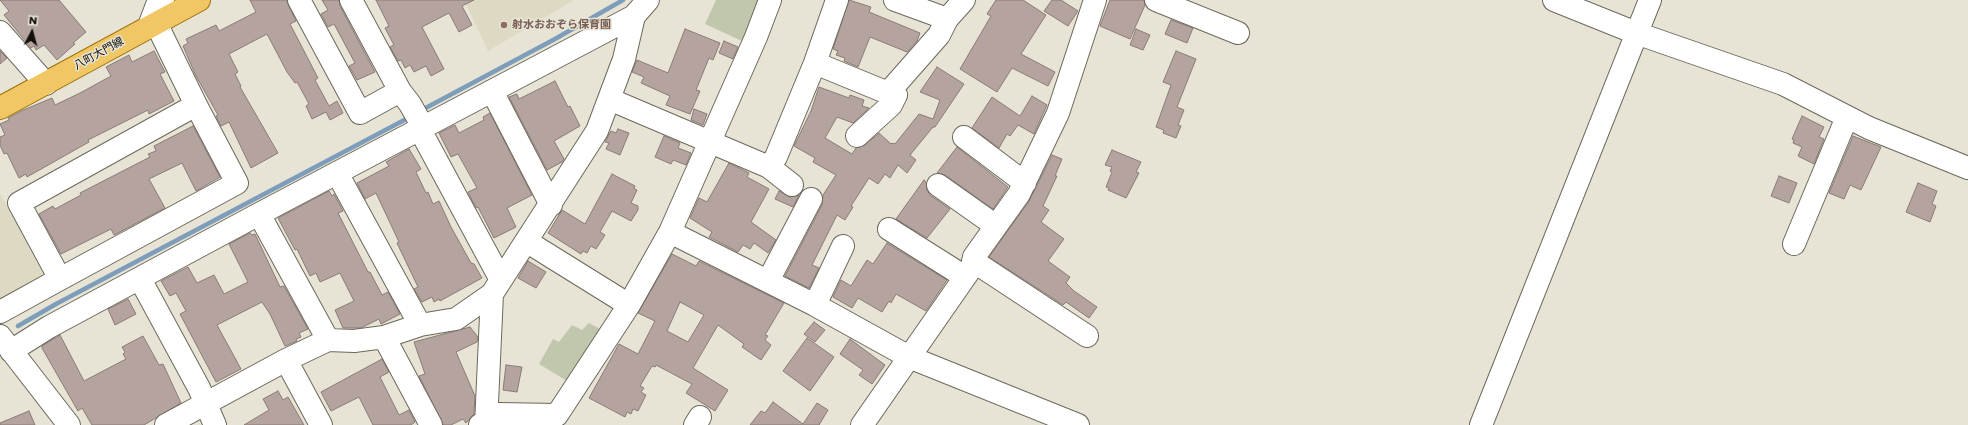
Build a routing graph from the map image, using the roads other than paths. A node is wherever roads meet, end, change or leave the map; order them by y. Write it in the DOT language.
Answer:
graph roads {
  1 [pos="163,0"];
  2 [pos="199,0"];
  3 [pos="299,0"];
  4 [pos="351,0"];
  5 [pos="770,0"];
  6 [pos="837,0"];
  7 [pos="895,0"];
  8 [pos="964,0"];
  9 [pos="1095,0"];
  10 [pos="1156,0"];
  11 [pos="1554,0"];
  12 [pos="1650,0"];
  13 [pos="641,6"];
  14 [pos="947,19"];
  15 [pos="152,24"];
  16 [pos="0,32"];
  17 [pos="1636,33"];
  18 [pos="1238,34"];
  19 [pos="815,63"];
  20 [pos="46,84"];
  21 [pos="892,90"];
  22 [pos="492,91"];
  23 [pos="609,98"];
  24 [pos="196,105"];
  25 [pos="0,108"];
  26 [pos="414,114"];
  27 [pos="1848,117"];
  28 [pos="857,136"];
  29 [pos="964,137"];
  30 [pos="710,142"];
  31 [pos="769,167"];
  32 [pos="1968,168"];
  33 [pos="337,173"];
  34 [pos="1025,183"];
  35 [pos="792,185"];
  36 [pos="938,185"];
  37 [pos="812,199"];
  38 [pos="551,204"];
  39 [pos="259,214"];
  40 [pos="996,226"];
  41 [pos="889,229"];
  42 [pos="670,232"];
  43 [pos="526,241"];
  44 [pos="1794,244"];
  45 [pos="843,246"];
  46 [pos="969,269"];
  47 [pos="60,279"];
  48 [pos="140,279"];
  49 [pos="768,281"];
  50 [pos="497,287"];
  51 [pos="629,305"];
  52 [pos="815,305"];
  53 [pos="0,312"];
  54 [pos="420,325"];
  55 [pos="1087,336"];
  56 [pos="384,337"];
  57 [pos="328,340"];
  58 [pos="6,343"];
  59 [pos="909,357"];
  60 [pos="286,360"];
  61 [pos="205,405"];
  62 [pos="561,420"];
  63 [pos="484,424"];
  64 [pos="69,425"];
  65 [pos="166,425"];
  66 [pos="215,425"];
  67 [pos="321,425"];
  68 [pos="431,425"];
  69 [pos="862,425"];
  70 [pos="1078,425"];
  71 [pos="1481,425"];
  1 -- 15 [label="street"];
  2 -- 15 [label="main road, 八町大門線"];
  3 -- 26 [label="street"];
  4 -- 26 [label="street"];
  5 -- 30 [label="street"];
  6 -- 19 [label="street"];
  7 -- 14 [label="street"];
  8 -- 14 [label="street"];
  9 -- 34 [label="street"];
  10 -- 18 [label="street"];
  11 -- 17 [label="street"];
  12 -- 17 [label="street"];
  13 -- 22 [label="street"];
  13 -- 23 [label="street"];
  14 -- 21 [label="street"];
  15 -- 20 [label="main road, 八町大門線"];
  15 -- 24 [label="street"];
  16 -- 20 [label="street"];
  17 -- 27 [label="street"];
  17 -- 71 [label="street"];
  19 -- 21 [label="street"];
  19 -- 31 [label="street"];
  20 -- 25 [label="main road, 八町大門線"];
  21 -- 28 [label="street"];
  22 -- 26 [label="street"];
  22 -- 38 [label="street"];
  23 -- 30 [label="street"];
  23 -- 38 [label="street"];
  24 -- 47 [label="street"];
  24 -- 47 [label="street"];
  26 -- 33 [label="street"];
  26 -- 50 [label="street"];
  27 -- 32 [label="street"];
  27 -- 44 [label="street"];
  29 -- 34 [label="street"];
  30 -- 31 [label="street"];
  30 -- 42 [label="street"];
  31 -- 35 [label="street"];
  33 -- 39 [label="street"];
  33 -- 54 [label="street"];
  34 -- 40 [label="street"];
  36 -- 40 [label="street"];
  37 -- 49 [label="street"];
  38 -- 43 [label="street"];
  39 -- 48 [label="street"];
  39 -- 57 [label="street"];
  40 -- 46 [label="street"];
  41 -- 46 [label="street"];
  42 -- 49 [label="street"];
  42 -- 51 [label="street"];
  43 -- 50 [label="street"];
  43 -- 51 [label="street"];
  45 -- 52 [label="street"];
  46 -- 55 [label="street"];
  46 -- 59 [label="street"];
  47 -- 53 [label="street"];
  48 -- 58 [label="street"];
  48 -- 61 [label="street"];
  49 -- 52 [label="street"];
  50 -- 54 [label="street"];
  50 -- 63 [label="street"];
  51 -- 62 [label="street"];
  52 -- 59 [label="street"];
  54 -- 56 [label="street"];
  56 -- 57 [label="street"];
  56 -- 68 [label="street"];
  57 -- 60 [label="street"];
  58 -- 64 [label="street"];
  59 -- 69 [label="street"];
  59 -- 70 [label="street"];
  60 -- 61 [label="street"];
  60 -- 67 [label="street"];
  61 -- 65 [label="street"];
  61 -- 66 [label="street"];
  62 -- 63 [label="street"];
}
